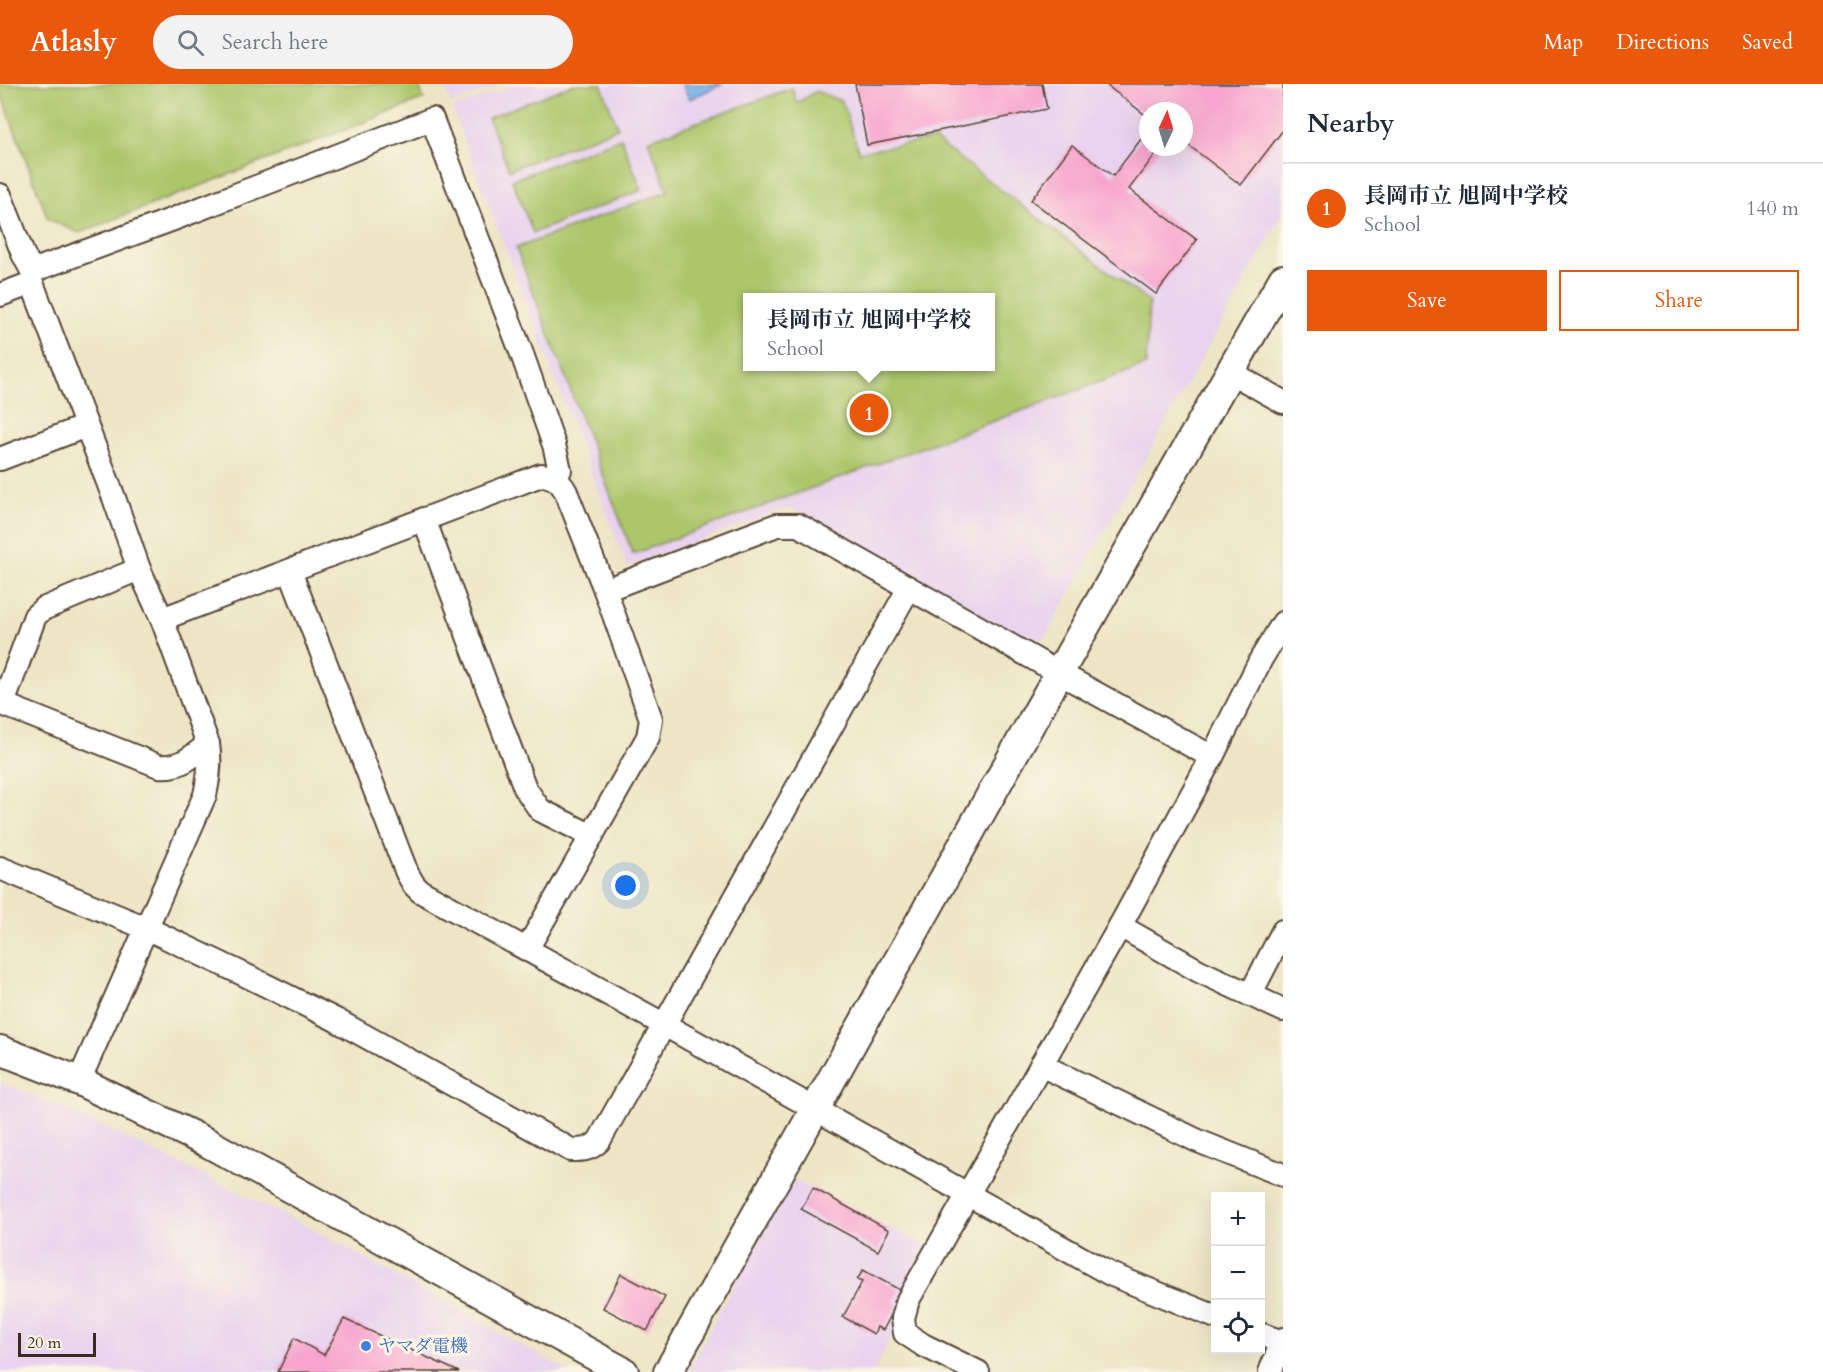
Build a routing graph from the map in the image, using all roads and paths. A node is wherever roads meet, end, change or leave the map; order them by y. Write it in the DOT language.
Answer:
graph roads {
  1 [pos="0,195"];
  2 [pos="32,277"];
  3 [pos="1283,279"];
  4 [pos="0,295"];
  5 [pos="1230,372"];
  6 [pos="1283,402"];
  7 [pos="86,426"];
  8 [pos="0,459"];
  9 [pos="555,479"];
  10 [pos="424,519"];
  11 [pos="139,569"];
  12 [pos="290,571"];
  13 [pos="909,588"];
  14 [pos="605,590"];
  15 [pos="162,619"];
  16 [pos="1283,623"];
  17 [pos="1059,673"];
  18 [pos="2,704"];
  19 [pos="208,744"];
  20 [pos="1212,757"];
  21 [pos="592,836"];
  22 [pos="0,868"];
  23 [pos="1119,926"];
  24 [pos="146,928"];
  25 [pos="1283,931"];
  26 [pos="527,949"];
  27 [pos="1250,995"];
  28 [pos="1283,1010"];
  29 [pos="663,1024"];
  30 [pos="0,1050"];
  31 [pos="1041,1065"];
  32 [pos="79,1081"];
  33 [pos="816,1110"];
  34 [pos="1283,1175"];
  35 [pos="969,1195"];
  36 [pos="1211,1315"];
  37 [pos="1265,1336"];
  38 [pos="1282,1341"];
  39 [pos="624,1372"];
  40 [pos="668,1372"];
  41 [pos="978,1372"];
  42 [pos="1270,1372"];
  1 -- 2 [label="street"];
  2 -- 4 [label="street"];
  2 -- 7 [label="street"];
  2 -- 9 [label="street"];
  3 -- 5 [label="street"];
  5 -- 6 [label="street"];
  5 -- 17 [label="street"];
  7 -- 8 [label="street"];
  7 -- 11 [label="street"];
  9 -- 10 [label="street"];
  9 -- 14 [label="street"];
  10 -- 12 [label="street"];
  10 -- 21 [label="street"];
  11 -- 15 [label="street"];
  11 -- 18 [label="street"];
  12 -- 15 [label="street"];
  12 -- 26 [label="street"];
  13 -- 14 [label="street"];
  13 -- 17 [label="street"];
  13 -- 29 [label="street"];
  14 -- 21 [label="street"];
  15 -- 19 [label="street"];
  16 -- 20 [label="street"];
  17 -- 20 [label="street"];
  17 -- 33 [label="street"];
  18 -- 19 [label="street"];
  19 -- 24 [label="street"];
  20 -- 23 [label="street"];
  21 -- 26 [label="street"];
  22 -- 24 [label="street"];
  23 -- 27 [label="street"];
  23 -- 31 [label="street"];
  24 -- 29 [label="street"];
  24 -- 32 [label="street"];
  25 -- 27 [label="street"];
  26 -- 29 [label="street"];
  27 -- 28 [label="street"];
  29 -- 33 [label="street"];
  30 -- 32 [label="street"];
  31 -- 34 [label="street"];
  31 -- 35 [label="street"];
  32 -- 39 [label="street"];
  33 -- 35 [label="street"];
  33 -- 40 [label="street"];
  35 -- 36 [label="street"];
  35 -- 41 [label="street"];
  37 -- 38 [label="street"];
  38 -- 42 [label="street"];
}
